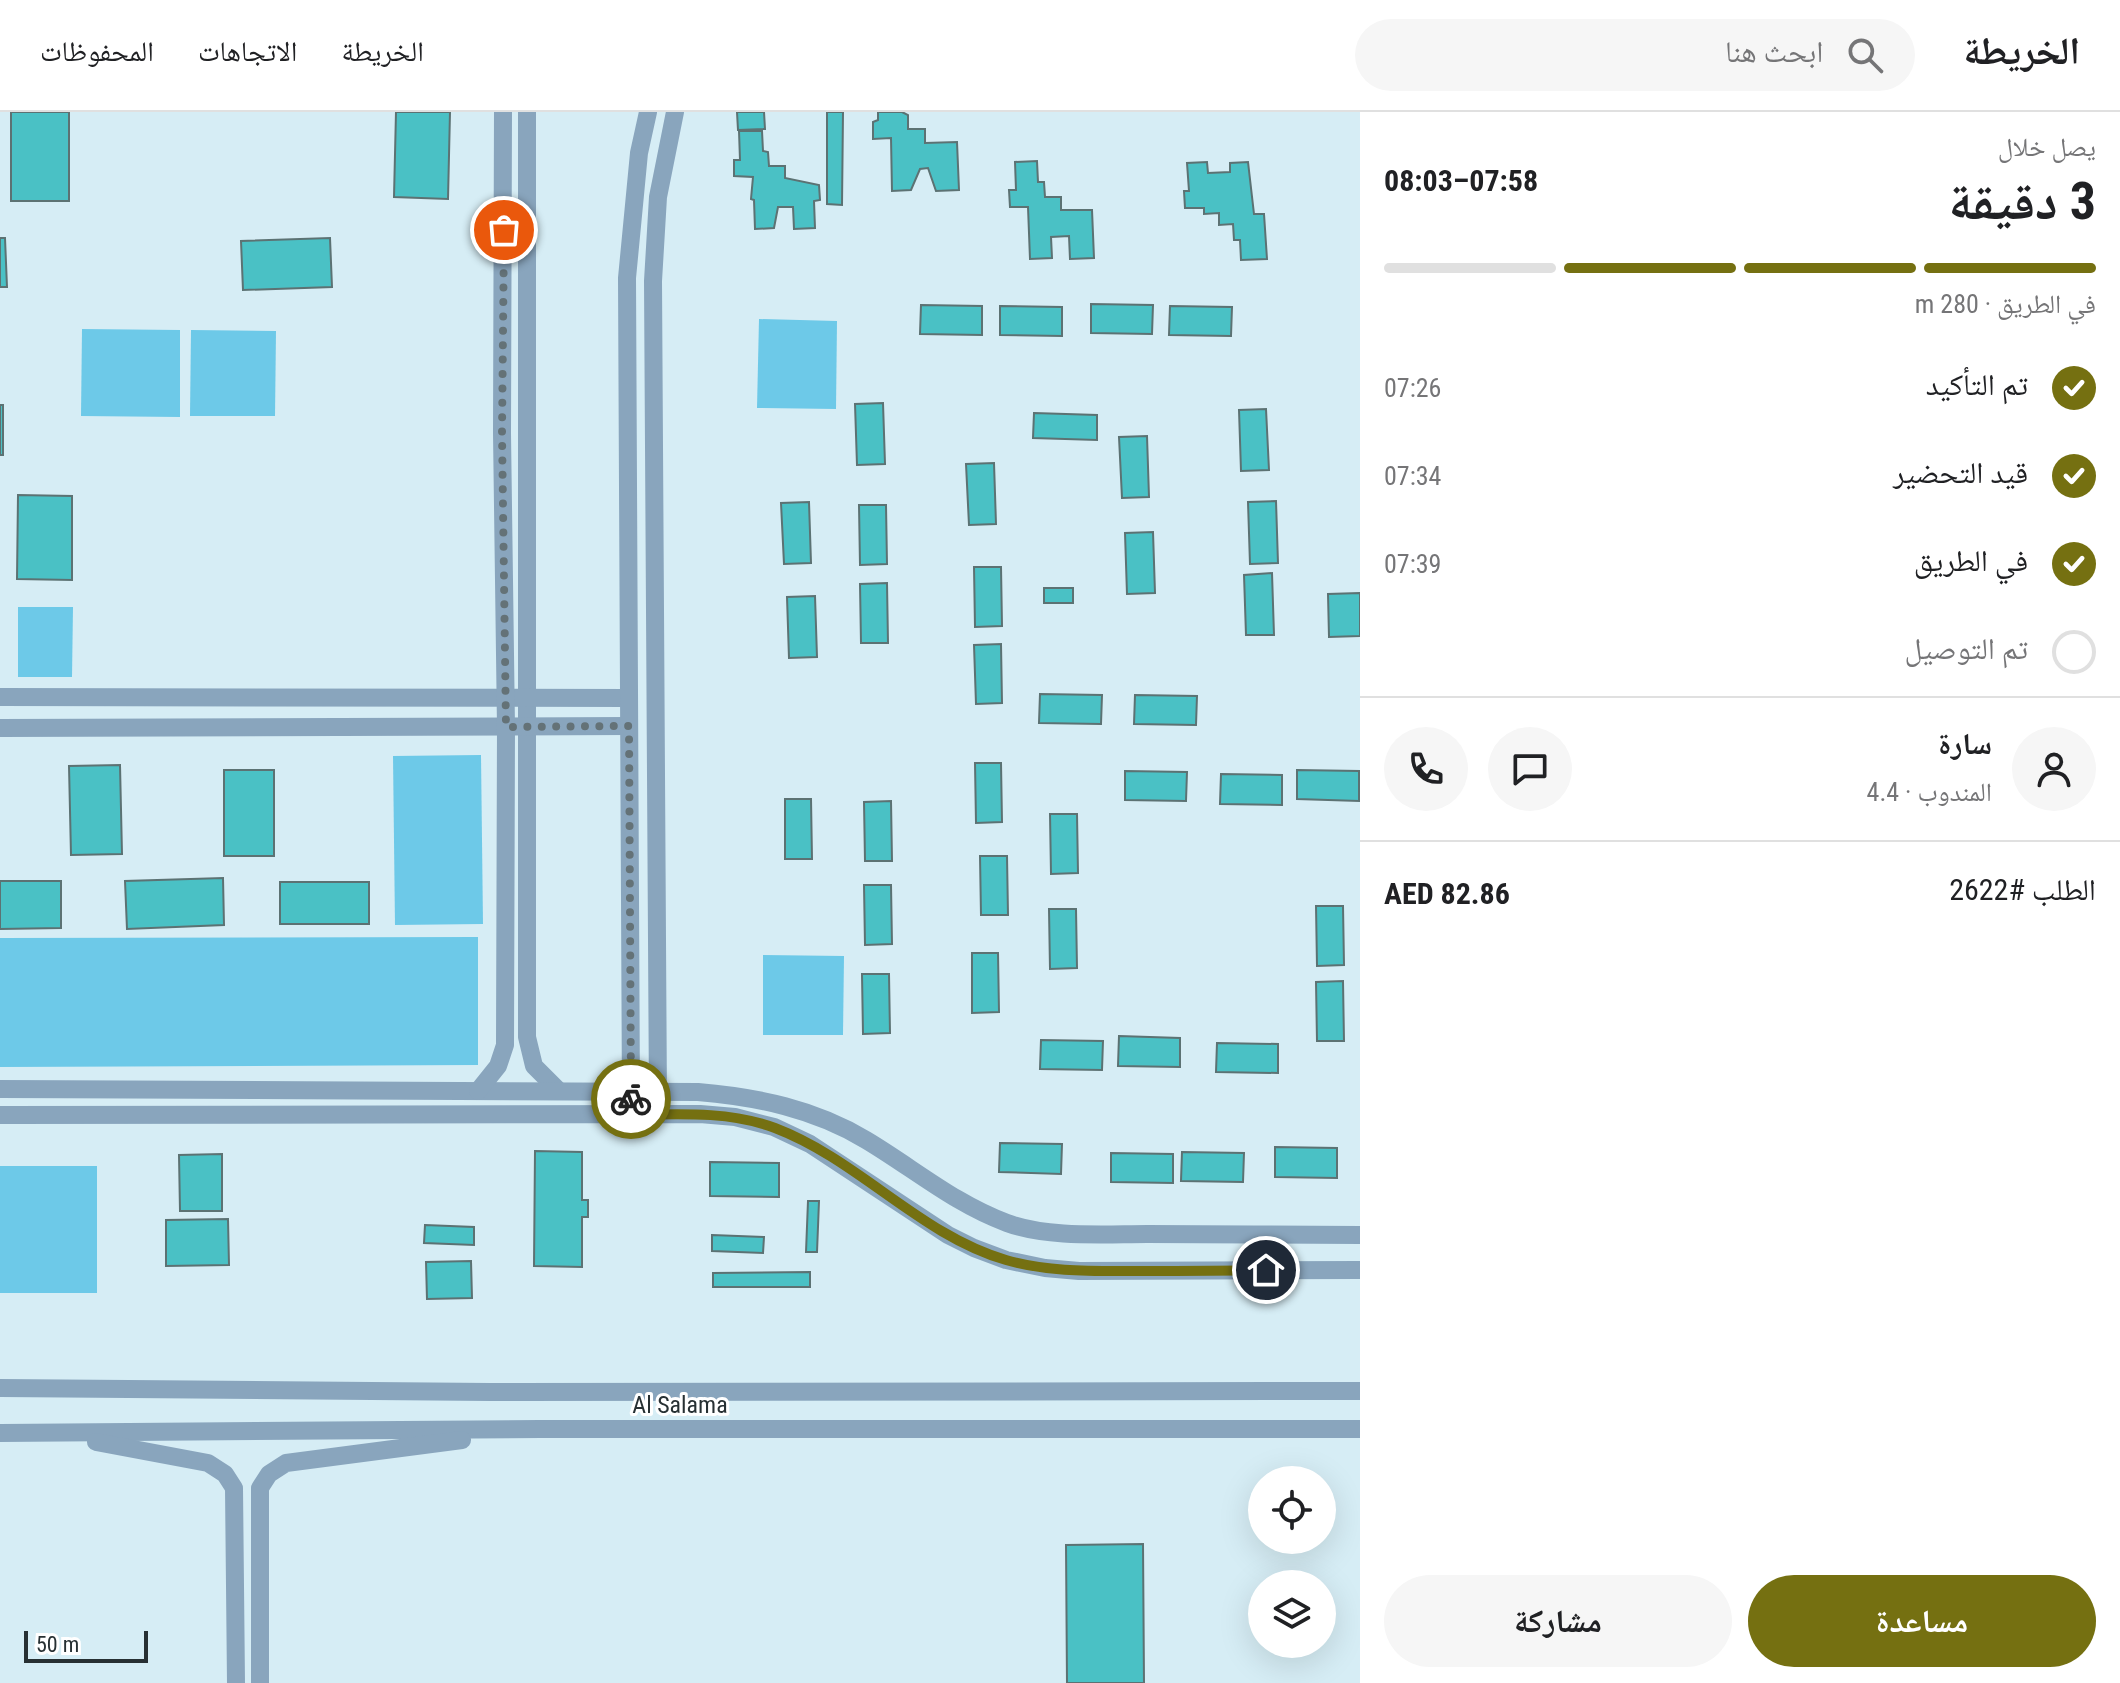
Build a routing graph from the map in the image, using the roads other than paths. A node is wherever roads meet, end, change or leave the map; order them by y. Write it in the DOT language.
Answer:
graph roads {
  1 [pos="503,112"];
  2 [pos="527,112"];
  3 [pos="648,112"];
  4 [pos="675,112"];
  5 [pos="0,697"];
  6 [pos="505,698"];
  7 [pos="528,698"];
  8 [pos="629,698"];
  9 [pos="527,726"];
  10 [pos="629,726"];
  11 [pos="506,727"];
  12 [pos="0,728"];
  13 [pos="0,1089"];
  14 [pos="478,1091"];
  15 [pos="559,1091"];
  16 [pos="631,1091"];
  17 [pos="658,1091"];
  18 [pos="658,1114"];
  19 [pos="0,1115"];
  20 [pos="631,1115"];
  21 [pos="1360,1235"];
  22 [pos="1360,1270"];
  23 [pos="0,1388"];
  24 [pos="1360,1391"];
  25 [pos="540,1429"];
  26 [pos="1360,1429"];
  27 [pos="0,1433"];
  28 [pos="54,1434"];
  29 [pos="236,1683"];
  30 [pos="260,1683"];
  1 -- 6 [label="street"];
  2 -- 7 [label="street"];
  3 -- 8 [label="street"];
  4 -- 17 [label="street"];
  5 -- 6 [label="street"];
  6 -- 7 [label="street"];
  6 -- 11 [label="street"];
  7 -- 8 [label="street"];
  7 -- 9 [label="street"];
  8 -- 10 [label="street"];
  9 -- 10 [label="street"];
  9 -- 11 [label="street"];
  9 -- 15 [label="street"];
  10 -- 16 [label="street"];
  11 -- 12 [label="street"];
  11 -- 14 [label="street"];
  13 -- 14 [label="street"];
  14 -- 15 [label="street"];
  15 -- 16 [label="street"];
  16 -- 17 [label="street"];
  16 -- 20 [label="street"];
  17 -- 18 [label="street"];
  17 -- 21 [label="street"];
  18 -- 20 [label="street"];
  18 -- 22 [label="street"];
  19 -- 20 [label="street"];
  23 -- 24 [label="street, Al Salama"];
  25 -- 26 [label="street, Al Salama"];
  25 -- 28 [label="street, Al Salama"];
  25 -- 30 [label="street"];
  27 -- 28 [label="street, Al Salama"];
  28 -- 29 [label="street"];
}
